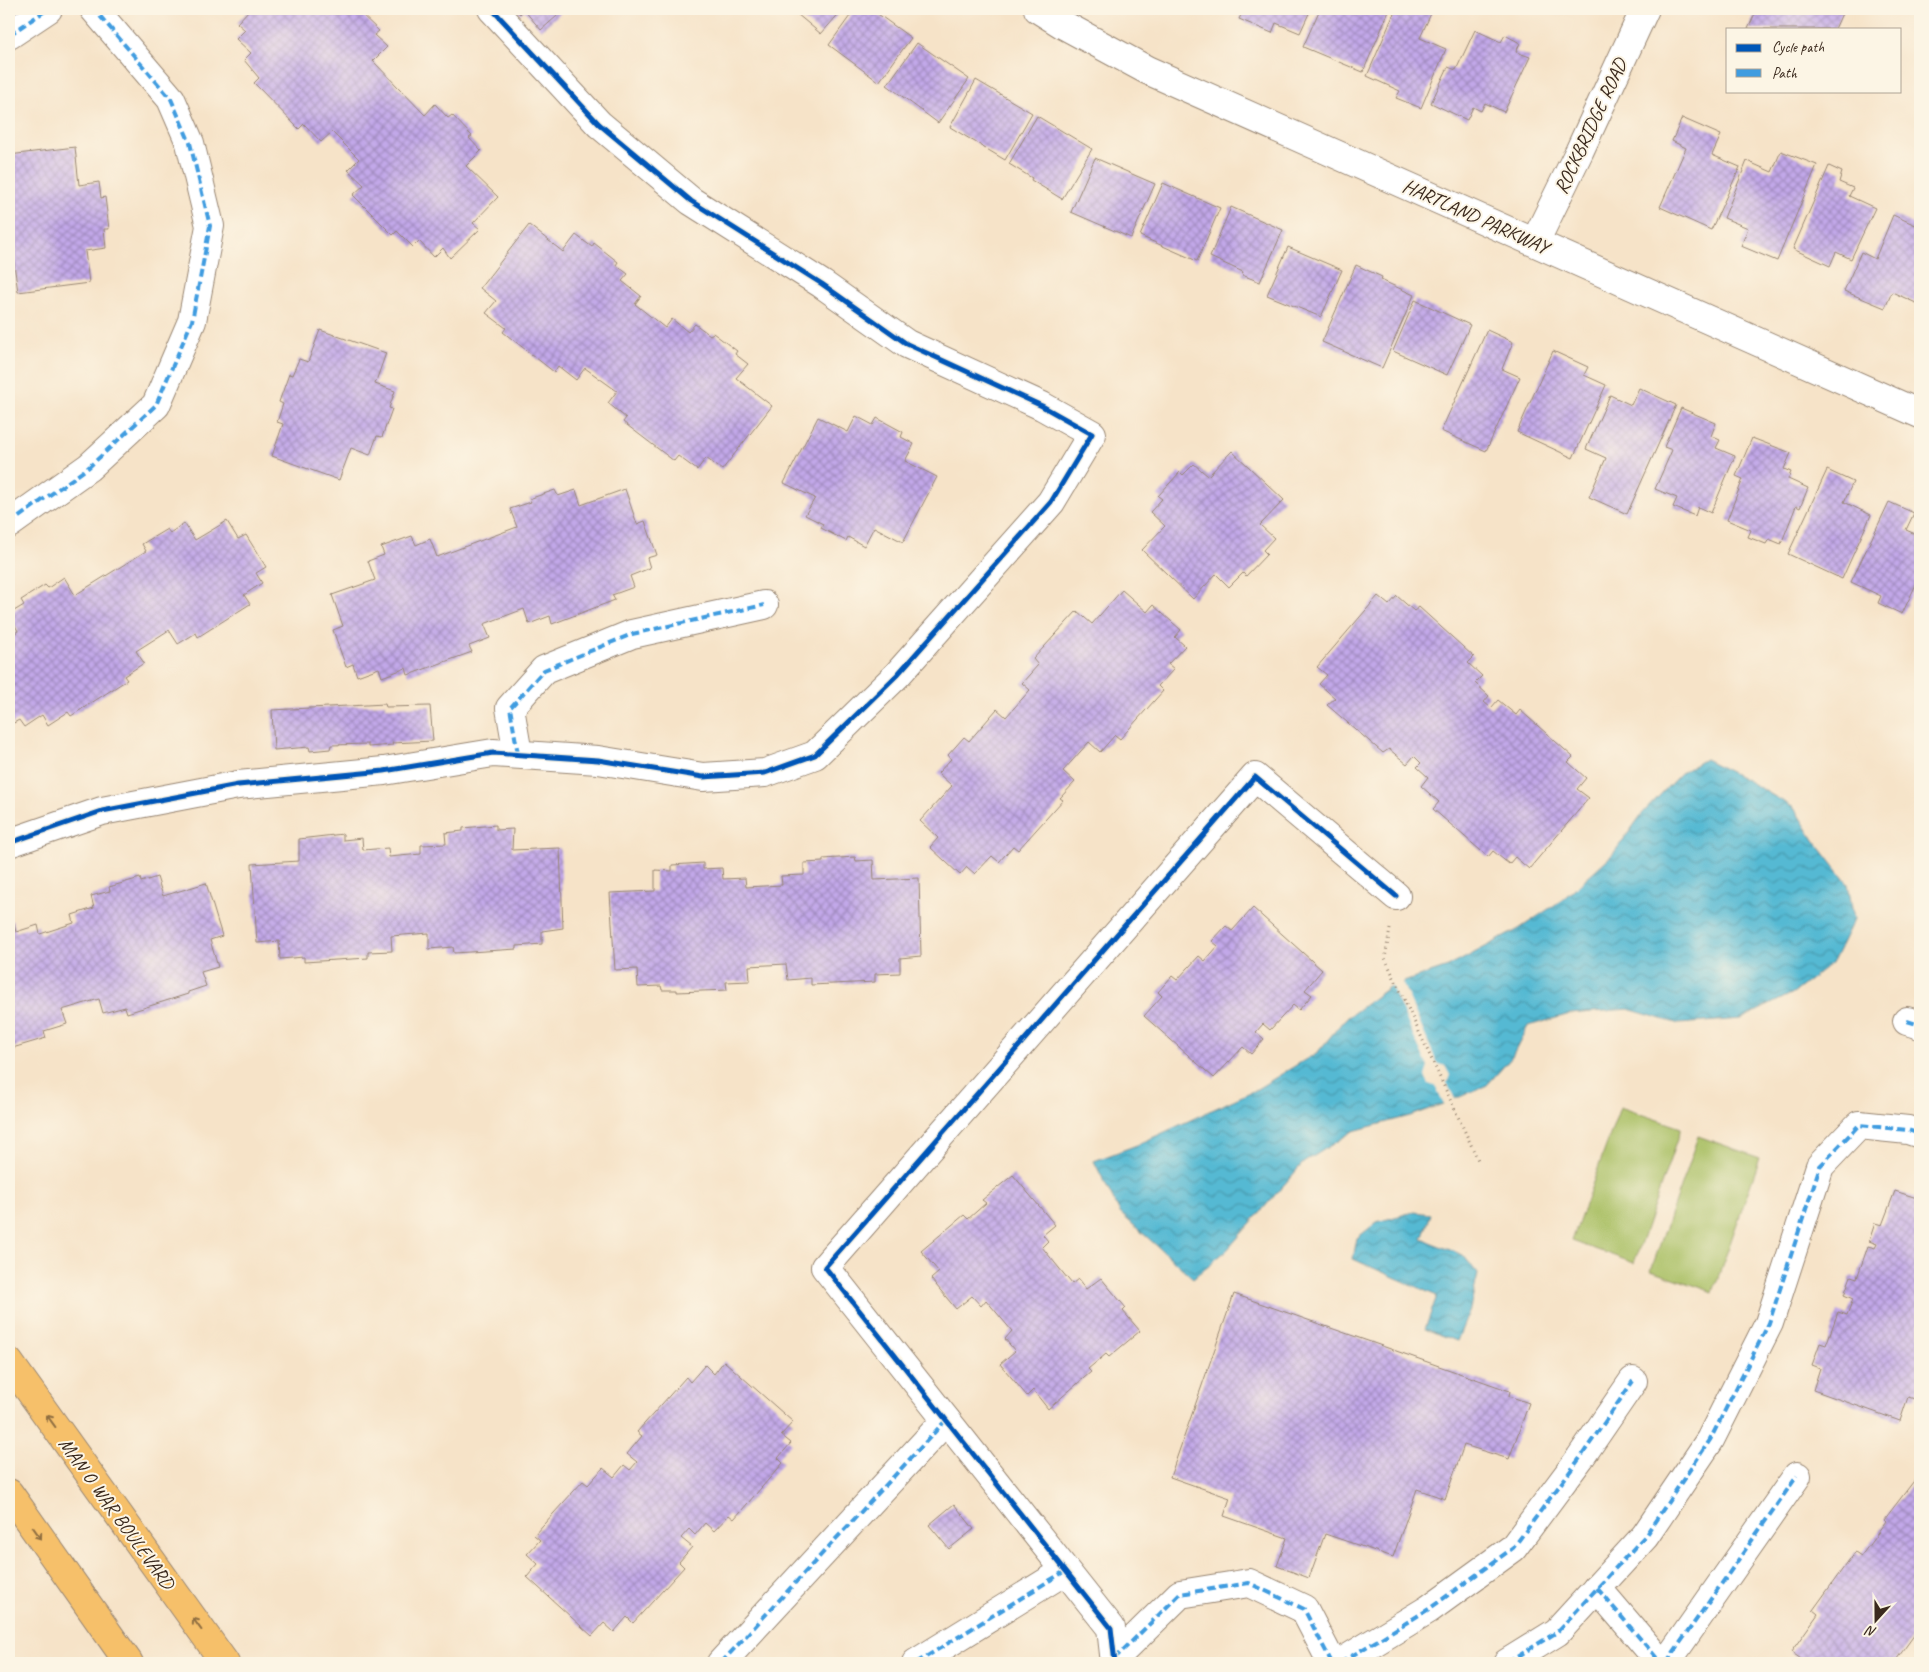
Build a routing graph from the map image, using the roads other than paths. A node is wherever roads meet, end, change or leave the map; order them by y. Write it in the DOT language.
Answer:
graph roads {
  1 [pos="48,9"];
  2 [pos="94,9"];
  3 [pos="492,9"];
  4 [pos="1038,9"];
  5 [pos="1644,9"];
  6 [pos="9,35"];
  7 [pos="1534,242"];
  8 [pos="1920,414"];
  9 [pos="9,524"];
  10 [pos="764,606"];
  11 [pos="518,754"];
  12 [pos="9,843"];
  13 [pos="1396,896"];
  14 [pos="1920,1134"];
  15 [pos="9,1362"];
  16 [pos="1634,1381"];
  17 [pos="946,1420"];
  18 [pos="1798,1476"];
  19 [pos="9,1493"];
  20 [pos="1065,1571"];
  21 [pos="1597,1588"];
  22 [pos="1114,1661"];
  23 [pos="129,1663"];
  24 [pos="225,1663"];
  25 [pos="721,1663"];
  26 [pos="916,1663"];
  27 [pos="1332,1663"];
  28 [pos="1340,1663"];
  29 [pos="1507,1663"];
  30 [pos="1661,1663"];
  31 [pos="1666,1663"];
  1 -- 6 [label="street"];
  2 -- 9 [label="street"];
  3 -- 11 [label="street"];
  4 -- 7 [label="street, HARTLAND PARKWAY"];
  5 -- 7 [label="street, ROCKBRIDGE ROAD"];
  7 -- 8 [label="street, HARTLAND PARKWAY"];
  10 -- 11 [label="street"];
  11 -- 12 [label="street"];
  13 -- 17 [label="street"];
  14 -- 21 [label="street"];
  24 -- 15 [label="main road, MAN O WAR BOULEVARD, one-way"];
  16 -- 28 [label="street"];
  17 -- 20 [label="street"];
  17 -- 25 [label="street"];
  18 -- 31 [label="street"];
  19 -- 23 [label="main road, one-way"];
  20 -- 22 [label="street"];
  20 -- 26 [label="street"];
  21 -- 29 [label="street"];
  21 -- 30 [label="street"];
  22 -- 27 [label="street"];
}
